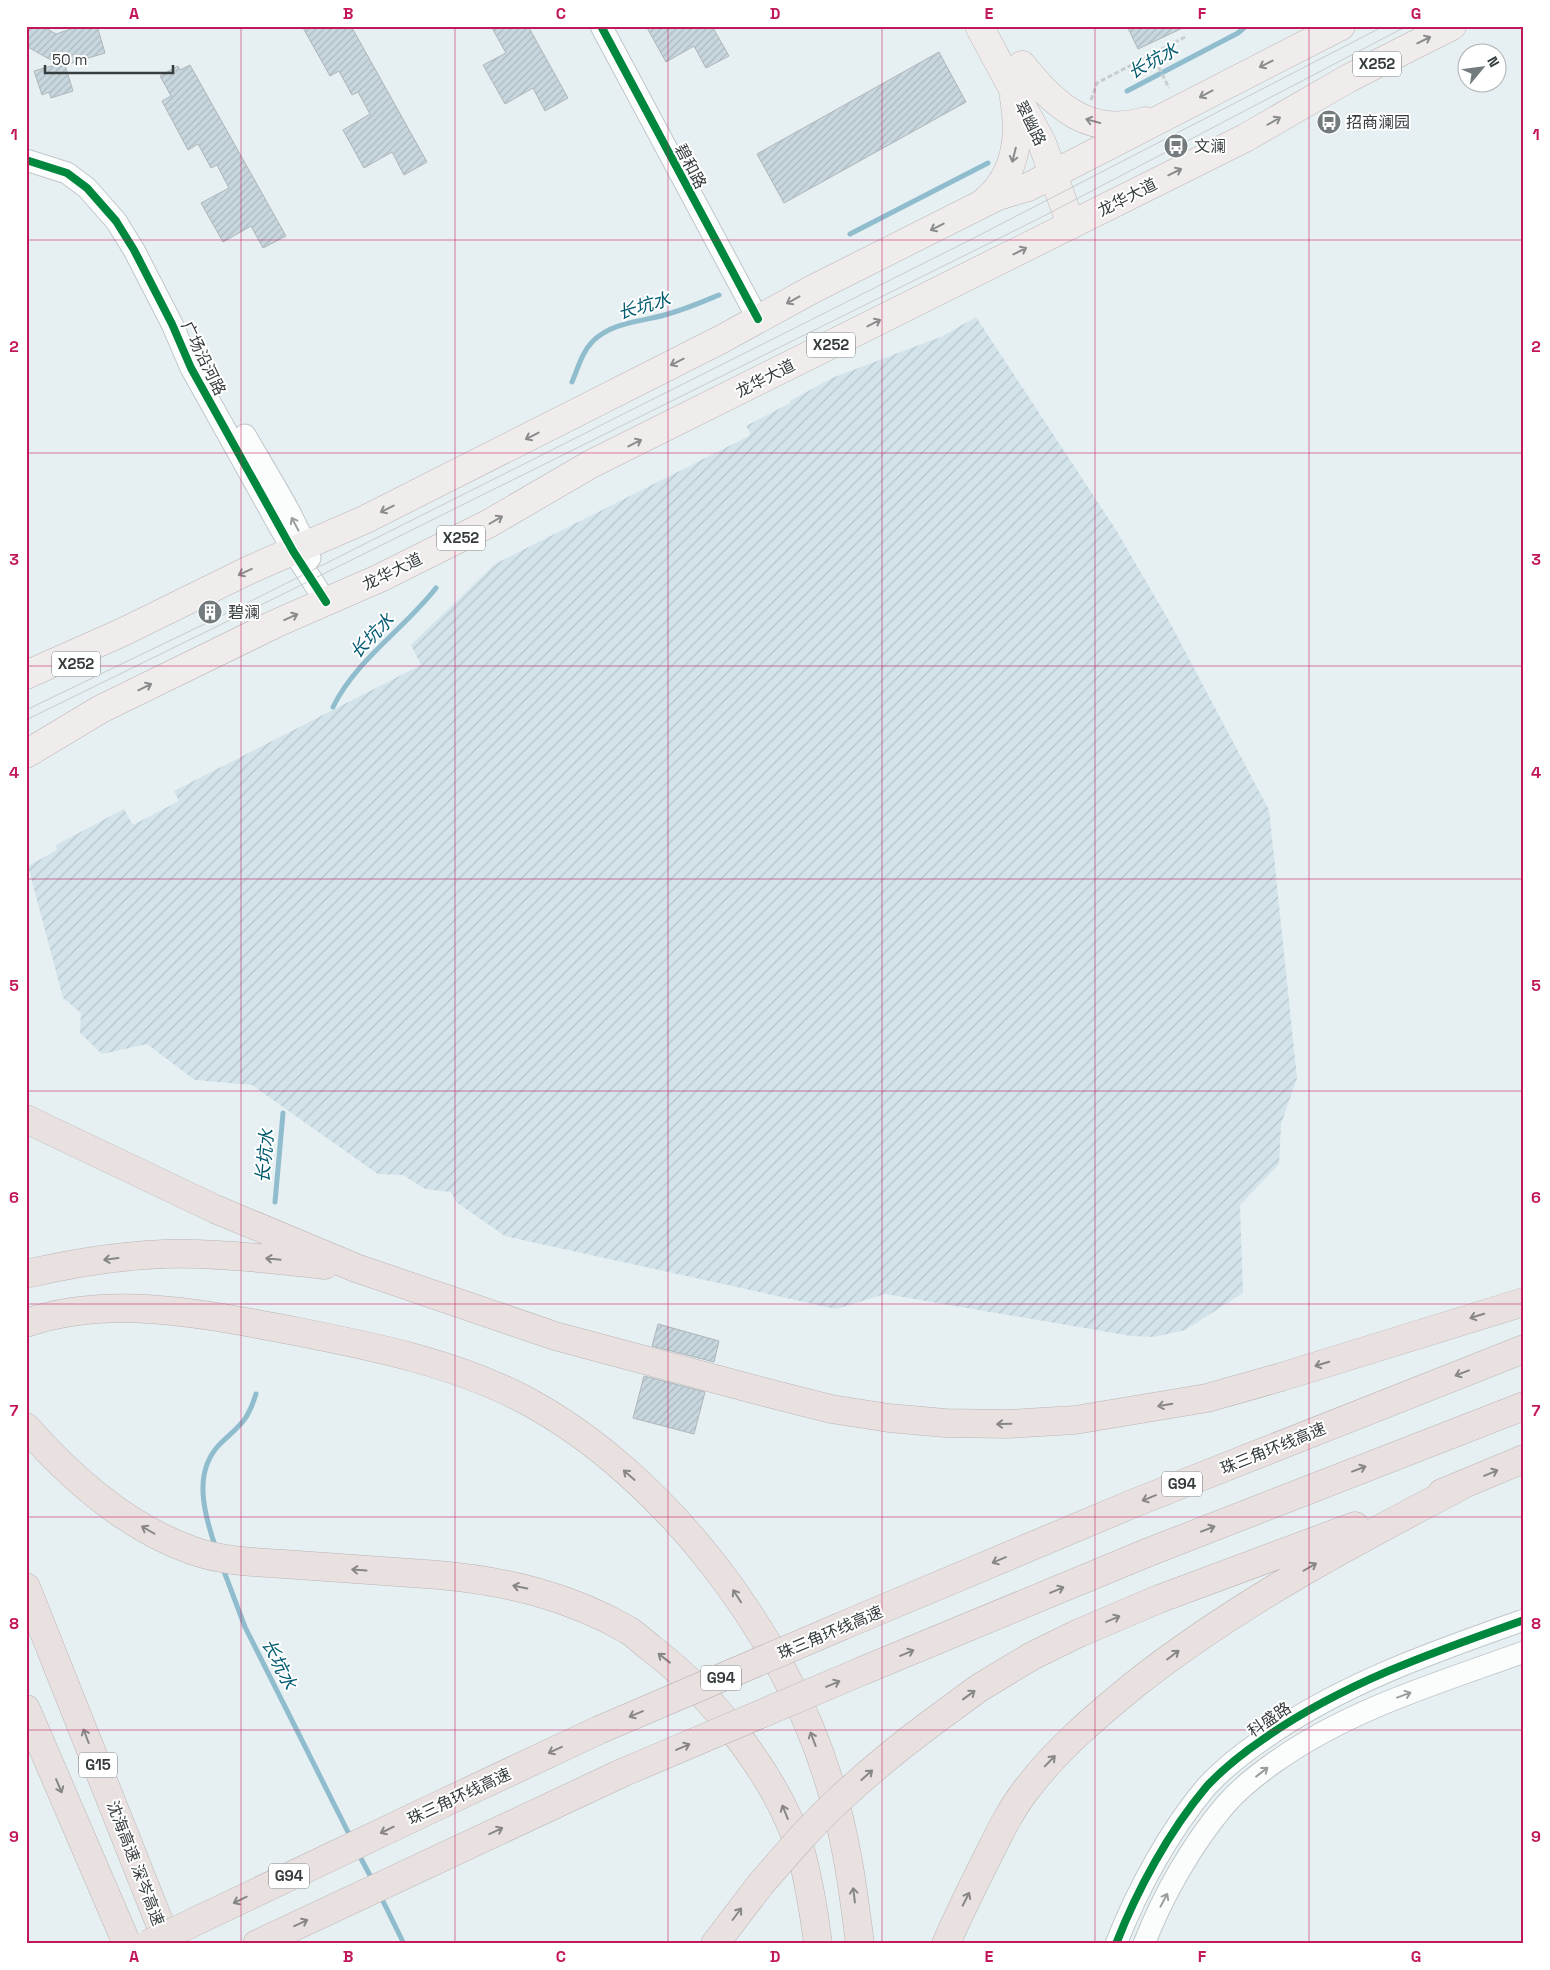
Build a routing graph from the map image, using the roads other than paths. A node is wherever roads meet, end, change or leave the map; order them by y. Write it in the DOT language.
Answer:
graph roads {
  1 [pos="600,26"];
  2 [pos="979,26"];
  3 [pos="1001,26"];
  4 [pos="1342,26"];
  5 [pos="1452,26"];
  6 [pos="1013,69"];
  7 [pos="1172,99"];
  8 [pos="26,160"];
  9 [pos="1060,170"];
  10 [pos="981,205"];
  11 [pos="1078,222"];
  12 [pos="758,319"];
  13 [pos="299,549"];
  14 [pos="326,602"];
  15 [pos="123,632"];
  16 [pos="26,675"];
  17 [pos="26,693"];
  18 [pos="101,709"];
  19 [pos="26,737"];
  20 [pos="26,754"];
  21 [pos="26,1118"];
  22 [pos="356,1268"];
  23 [pos="26,1274"];
  24 [pos="1524,1302"];
  25 [pos="35,1320"];
  26 [pos="1524,1349"];
  27 [pos="1524,1406"];
  28 [pos="26,1427"];
  29 [pos="1524,1459"];
  30 [pos="1459,1487"];
  31 [pos="26,1587"];
  32 [pos="1524,1620"];
  33 [pos="1524,1652"];
  34 [pos="26,1708"];
  35 [pos="127,1944"];
  36 [pos="148,1944"];
  37 [pos="168,1944"];
  38 [pos="257,1944"];
  39 [pos="715,1944"];
  40 [pos="818,1944"];
  41 [pos="860,1944"];
  42 [pos="946,1944"];
  43 [pos="1116,1944"];
  44 [pos="1144,1944"];
  1 -- 12 [label="street, 碧和路"];
  2 -- 6 [label="main road, 翠幽路"];
  3 -- 6 [label="main road, 翠幽路"];
  4 -- 7 [label="main road, X252, one-way"];
  11 -- 5 [label="main road, 龙华大道 / X252, one-way"];
  7 -- 6 [label="main road, one-way"];
  6 -- 9 [label="main road, 翠幽路"];
  6 -- 10 [label="main road, one-way"];
  7 -- 9 [label="main road, X252"];
  8 -- 13 [label="street, 广场沿河路"];
  9 -- 10 [label="main road, X252"];
  9 -- 11 [label="main road, 翠幽路"];
  10 -- 12 [label="main road, X252, one-way"];
  14 -- 11 [label="main road, 龙华大道 / X252, one-way"];
  12 -- 13 [label="main road, X252, one-way"];
  13 -- 14 [label="street, 广场沿河路"];
  13 -- 15 [label="main road, X252, one-way"];
  18 -- 14 [label="main road, 龙华大道 / X252, one-way"];
  15 -- 16 [label="main road, X252"];
  15 -- 17 [label="main road, X252"];
  18 -- 19 [label="main road, 龙华大道 / X252"];
  18 -- 20 [label="main road, 龙华大道 / X252"];
  21 -- 22 [label="highway"];
  22 -- 23 [label="highway, one-way"];
  24 -- 22 [label="highway, one-way"];
  41 -- 25 [label="highway, one-way"];
  26 -- 36 [label="highway, 珠三角环线高速 / G94, one-way, bridge"];
  38 -- 27 [label="highway, one-way, bridge"];
  40 -- 28 [label="highway, one-way"];
  30 -- 29 [label="highway, one-way"];
  39 -- 30 [label="highway, one-way, bridge"];
  42 -- 30 [label="highway, one-way"];
  37 -- 31 [label="highway, 沈海高速 深岑高速 / G15, one-way"];
  32 -- 43 [label="street, 科盛路"];
  44 -- 33 [label="street, one-way"];
  34 -- 35 [label="highway, G15, one-way"];
}
